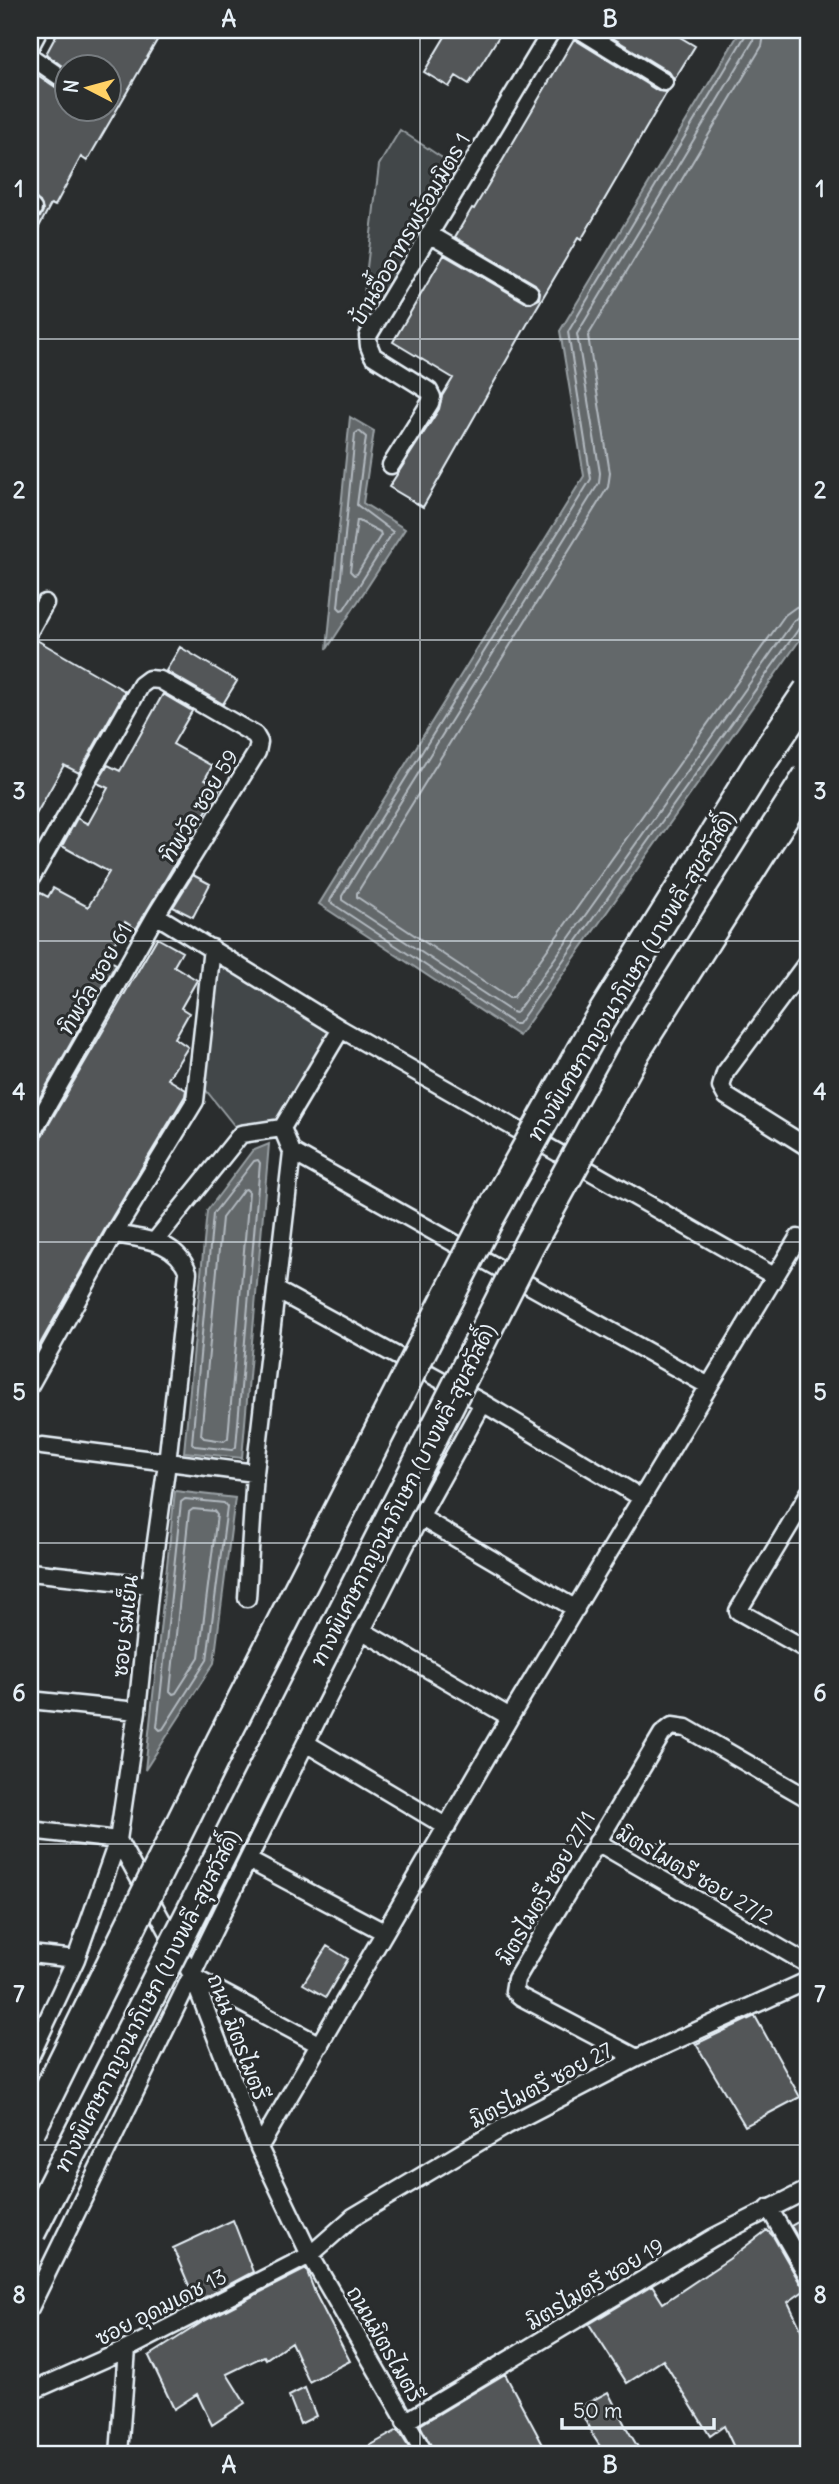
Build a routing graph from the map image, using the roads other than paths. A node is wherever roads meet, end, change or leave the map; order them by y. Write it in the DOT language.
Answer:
graph roads {
  1 [pos="39,30"];
  2 [pos="552,30"];
  3 [pos="580,30"];
  4 [pos="30,47"];
  5 [pos="30,56"];
  6 [pos="52,71"];
  7 [pos="664,82"];
  8 [pos="429,234"];
  9 [pos="530,293"];
  10 [pos="391,465"];
  11 [pos="46,603"];
  12 [pos="30,630"];
  13 [pos="809,691"];
  14 [pos="809,776"];
  15 [pos="30,880"];
  16 [pos="156,915"];
  17 [pos="212,948"];
  18 [pos="809,960"];
  19 [pos="341,1030"];
  20 [pos="282,1128"];
  21 [pos="30,1136"];
  22 [pos="809,1148"];
  23 [pos="292,1152"];
  24 [pos="114,1234"];
  25 [pos="798,1238"];
  26 [pos="155,1241"];
  27 [pos="774,1276"];
  28 [pos="278,1292"];
  29 [pos="30,1385"];
  30 [pos="707,1385"];
  31 [pos="483,1403"];
  32 [pos="42,1446"];
  33 [pos="167,1463"];
  34 [pos="255,1473"];
  35 [pos="809,1495"];
  36 [pos="642,1498"];
  37 [pos="420,1517"];
  38 [pos="30,1572"];
  39 [pos="150,1585"];
  40 [pos="247,1598"];
  41 [pos="576,1609"];
  42 [pos="361,1630"];
  43 [pos="809,1651"];
  44 [pos="30,1700"];
  45 [pos="137,1711"];
  46 [pos="510,1717"];
  47 [pos="304,1742"];
  48 [pos="809,1800"];
  49 [pos="447,1827"];
  50 [pos="30,1830"];
  51 [pos="118,1840"];
  52 [pos="597,1842"];
  53 [pos="248,1860"];
  54 [pos="384,1932"];
  55 [pos="30,1954"];
  56 [pos="76,1959"];
  57 [pos="809,1965"];
  58 [pos="193,1976"];
  59 [pos="809,1980"];
  60 [pos="320,2045"];
  61 [pos="30,2057"];
  62 [pos="637,2058"];
  63 [pos="30,2130"];
  64 [pos="259,2148"];
  65 [pos="809,2189"];
  66 [pos="769,2208"];
  67 [pos="30,2232"];
  68 [pos="310,2255"];
  69 [pos="809,2278"];
  70 [pos="30,2308"];
  71 [pos="127,2349"];
  72 [pos="30,2392"];
  73 [pos="405,2422"];
  74 [pos="119,2454"];
  75 [pos="425,2454"];
  1 -- 4 [label="street"];
  2 -- 8 [label="street, บ้านอื้ออาทรพร้อมมิตร 1"];
  3 -- 7 [label="street"];
  5 -- 6 [label="street"];
  8 -- 9 [label="street"];
  8 -- 10 [label="street, บ้านอื้ออาทรพร้อมมิตร 1"];
  11 -- 12 [label="street"];
  13 -- 63 [label="highway, ทางพิเศษกาญจนาภิเษก (บางพลี-สุขสวัสดิ์), bridge"];
  14 -- 67 [label="highway, ทางพิเศษกาญจนาภิเษก (บางพลี-สุขสวัสดิ์), bridge"];
  15 -- 16 [label="street, ทิพวัล ซอย 59"];
  16 -- 17 [label="street"];
  16 -- 21 [label="street, ทิพวัล ซอย 61"];
  17 -- 19 [label="street"];
  17 -- 24 [label="street"];
  18 -- 22 [label="street"];
  19 -- 20 [label="street"];
  19 -- 27 [label="street"];
  20 -- 23 [label="street"];
  20 -- 26 [label="street"];
  23 -- 28 [label="street"];
  23 -- 30 [label="street"];
  24 -- 26 [label="street, ซอย ร่มเย็น"];
  24 -- 29 [label="street"];
  25 -- 27 [label="street"];
  26 -- 33 [label="street, ซอย ร่มเย็น"];
  27 -- 30 [label="street"];
  28 -- 31 [label="street"];
  28 -- 34 [label="street"];
  30 -- 36 [label="street"];
  31 -- 36 [label="street"];
  31 -- 37 [label="street"];
  32 -- 33 [label="street"];
  33 -- 34 [label="street"];
  33 -- 39 [label="street, ซอย ร่มเย็น"];
  34 -- 40 [label="street"];
  35 -- 43 [label="street"];
  36 -- 41 [label="street"];
  37 -- 41 [label="street"];
  37 -- 42 [label="street"];
  38 -- 39 [label="street"];
  39 -- 45 [label="street, ซอย ร่มเย็น"];
  41 -- 46 [label="street"];
  42 -- 46 [label="street"];
  42 -- 47 [label="street"];
  44 -- 45 [label="street"];
  45 -- 51 [label="street, ซอย ร่มเย็น"];
  46 -- 49 [label="street"];
  47 -- 49 [label="street"];
  47 -- 53 [label="street"];
  48 -- 52 [label="street, มิตรไมตรี ซอย 27/1"];
  49 -- 54 [label="street"];
  50 -- 51 [label="street"];
  51 -- 56 [label="street, ซอย ร่มเย็น"];
  51 -- 58 [label="street, ถนน มิตรไมตรี"];
  52 -- 57 [label="street, มิตรไมตรี ซอย 27/2"];
  52 -- 62 [label="street, มิตรไมตรี ซอย 27/1"];
  53 -- 54 [label="street"];
  53 -- 58 [label="street"];
  54 -- 60 [label="street"];
  55 -- 56 [label="street"];
  56 -- 61 [label="street, ซอย ร่มเย็น"];
  58 -- 60 [label="street"];
  58 -- 64 [label="street, ถนน มิตรไมตรี"];
  58 -- 70 [label="street"];
  59 -- 62 [label="street, มิตรไมตรี ซอย 27"];
  60 -- 64 [label="street"];
  62 -- 68 [label="street, มิตรไมตรี ซอย 27"];
  64 -- 68 [label="street, ถนน มิตรไมตรี"];
  65 -- 66 [label="street, มิตรไมตรี ซอย 19"];
  66 -- 69 [label="street"];
  66 -- 73 [label="street, มิตรไมตรี ซอย 19"];
  68 -- 71 [label="street, ซอย อุดมเดช 13"];
  68 -- 73 [label="street, ถนนมิตรไมตรี"];
  71 -- 72 [label="street, ซอย อุดมเดช 13"];
  71 -- 74 [label="street"];
  73 -- 75 [label="street, ถนนมิตรไมตรี"];
}
